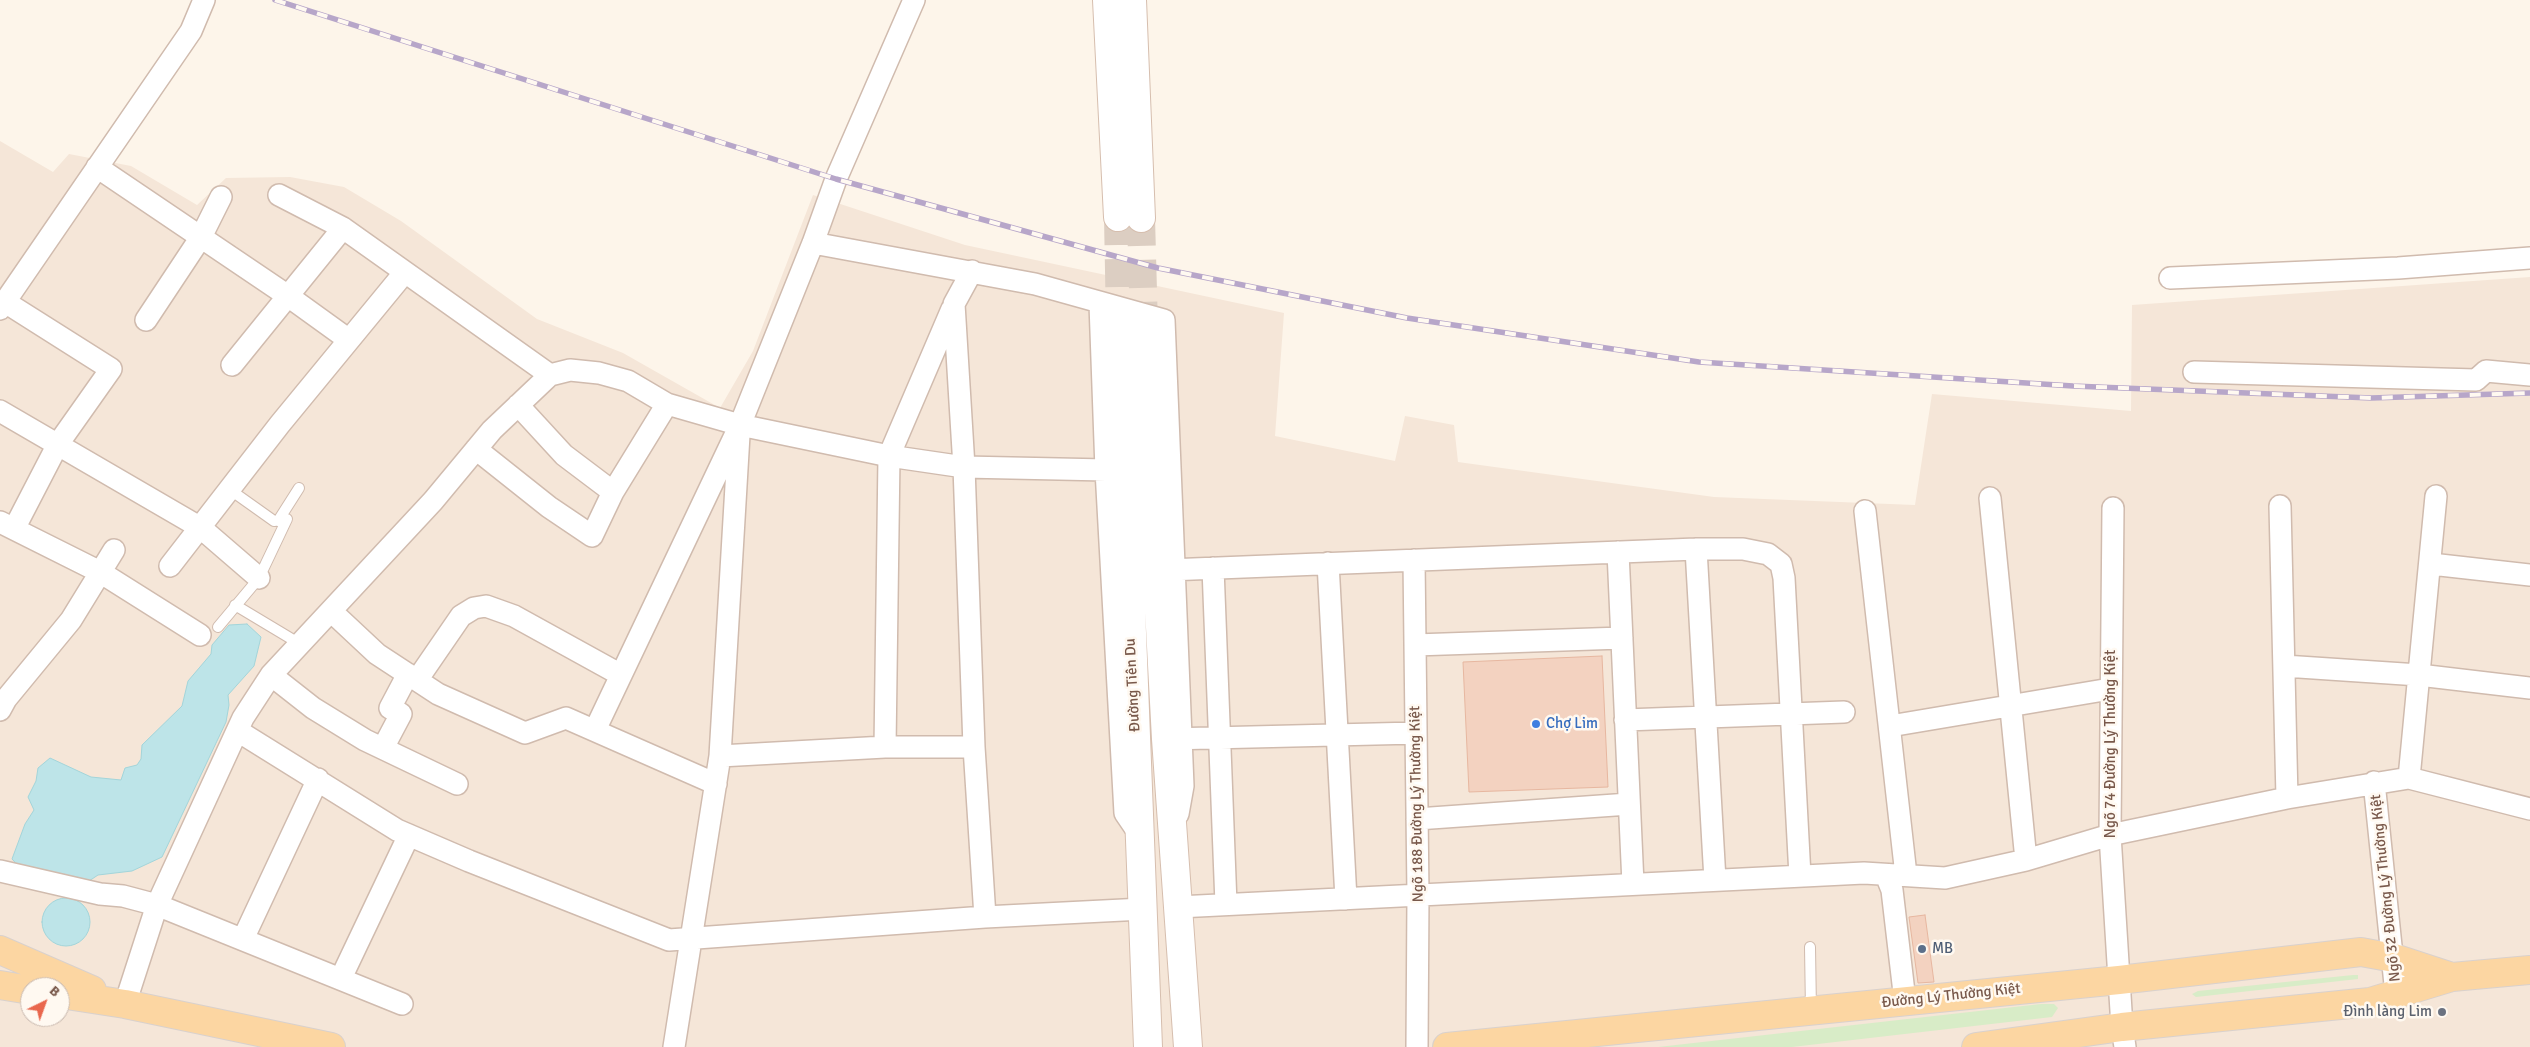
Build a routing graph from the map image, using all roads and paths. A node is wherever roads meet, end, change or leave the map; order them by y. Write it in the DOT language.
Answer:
graph roads {
  1 [pos="204,0"];
  2 [pos="914,0"];
  3 [pos="1107,0"];
  4 [pos="1132,0"];
  5 [pos="97,167"];
  6 [pos="279,195"];
  7 [pos="221,197"];
  8 [pos="344,228"];
  9 [pos="201,237"];
  10 [pos="813,243"];
  11 [pos="2530,258"];
  12 [pos="405,272"];
  13 [pos="972,272"];
  14 [pos="2170,278"];
  15 [pos="288,296"];
  16 [pos="954,304"];
  17 [pos="1100,304"];
  18 [pos="3,306"];
  19 [pos="146,320"];
  20 [pos="349,340"];
  21 [pos="232,365"];
  22 [pos="2194,372"];
  23 [pos="550,375"];
  24 [pos="2530,375"];
  25 [pos="667,404"];
  26 [pos="518,405"];
  27 [pos="0,411"];
  28 [pos="740,425"];
  29 [pos="58,444"];
  30 [pos="476,450"];
  31 [pos="889,456"];
  32 [pos="964,468"];
  33 [pos="1106,470"];
  34 [pos="299,488"];
  35 [pos="229,490"];
  36 [pos="613,492"];
  37 [pos="2436,496"];
  38 [pos="1990,498"];
  39 [pos="2280,506"];
  40 [pos="2113,508"];
  41 [pos="1866,512"];
  42 [pos="278,521"];
  43 [pos="7,526"];
  44 [pos="201,528"];
  45 [pos="1696,549"];
  46 [pos="114,550"];
  47 [pos="1618,552"];
  48 [pos="1414,560"];
  49 [pos="1328,564"];
  50 [pos="2431,564"];
  51 [pos="170,566"];
  52 [pos="1213,568"];
  53 [pos="1166,570"];
  54 [pos="100,572"];
  55 [pos="1128,572"];
  56 [pos="2530,575"];
  57 [pos="259,578"];
  58 [pos="236,605"];
  59 [pos="331,611"];
  60 [pos="209,631"];
  61 [pos="1622,638"];
  62 [pos="300,644"];
  63 [pos="1415,645"];
  64 [pos="2284,666"];
  65 [pos="271,675"];
  66 [pos="621,675"];
  67 [pos="2419,675"];
  68 [pos="412,677"];
  69 [pos="2530,688"];
  70 [pos="2110,689"];
  71 [pos="2,701"];
  72 [pos="2010,706"];
  73 [pos="1844,712"];
  74 [pos="1791,714"];
  75 [pos="1705,717"];
  76 [pos="1625,720"];
  77 [pos="1890,726"];
  78 [pos="594,730"];
  79 [pos="238,731"];
  80 [pos="1416,733"];
  81 [pos="1337,736"];
  82 [pos="1219,737"];
  83 [pos="1174,738"];
  84 [pos="885,747"];
  85 [pos="974,747"];
  86 [pos="382,748"];
  87 [pos="720,756"];
  88 [pos="2409,778"];
  89 [pos="318,779"];
  90 [pos="2374,782"];
  91 [pos="457,784"];
  92 [pos="716,784"];
  93 [pos="2288,798"];
  94 [pos="1629,804"];
  95 [pos="2530,809"];
  96 [pos="1417,819"];
  97 [pos="409,835"];
  98 [pos="1140,835"];
  99 [pos="2110,835"];
  100 [pos="2026,860"];
  101 [pos="0,871"];
  102 [pos="1896,875"];
  103 [pos="1800,876"];
  104 [pos="1715,880"];
  105 [pos="1632,884"];
  106 [pos="1418,895"];
  107 [pos="1346,899"];
  108 [pos="1226,904"];
  109 [pos="157,905"];
  110 [pos="1178,907"];
  111 [pos="1143,909"];
  112 [pos="985,917"];
  113 [pos="243,939"];
  114 [pos="690,940"];
  115 [pos="1810,947"];
  116 [pos="0,950"];
  117 [pos="2394,958"];
  118 [pos="2530,970"];
  119 [pos="2452,977"];
  120 [pos="341,978"];
  121 [pos="2119,980"];
  122 [pos="0,985"];
  123 [pos="20,988"];
  124 [pos="2396,994"];
  125 [pos="70,996"];
  126 [pos="1905,1001"];
  127 [pos="125,1004"];
  128 [pos="402,1004"];
  129 [pos="1811,1011"];
  130 [pos="2123,1037"];
  131 [pos="323,1046"];
  132 [pos="674,1047"];
  133 [pos="1148,1047"];
  134 [pos="1188,1047"];
  135 [pos="1416,1047"];
  136 [pos="1447,1047"];
  137 [pos="1976,1047"];
  1 -- 5 [label="street"];
  2 -- 10 [label="street"];
  3 -- 4 [label="main road"];
  5 -- 9 [label="street"];
  5 -- 18 [label="street"];
  6 -- 8 [label="street"];
  7 -- 9 [label="street"];
  8 -- 12 [label="street"];
  8 -- 15 [label="street"];
  9 -- 15 [label="street"];
  9 -- 19 [label="street"];
  10 -- 13 [label="street"];
  10 -- 28 [label="street"];
  11 -- 14 [label="street"];
  12 -- 20 [label="street"];
  12 -- 23 [label="street"];
  13 -- 16 [label="street"];
  13 -- 17 [label="street"];
  15 -- 20 [label="street"];
  15 -- 21 [label="street"];
  16 -- 31 [label="street"];
  16 -- 32 [label="street"];
  17 -- 33 [label="street"];
  17 -- 53 [label="street"];
  18 -- 29 [label="street"];
  20 -- 35 [label="street"];
  22 -- 24 [label="street"];
  23 -- 25 [label="street"];
  23 -- 26 [label="street"];
  25 -- 28 [label="street"];
  25 -- 36 [label="street"];
  26 -- 30 [label="street"];
  26 -- 36 [label="street"];
  27 -- 29 [label="street"];
  28 -- 31 [label="street"];
  28 -- 66 [label="street"];
  28 -- 87 [label="street"];
  29 -- 43 [label="street"];
  29 -- 44 [label="street"];
  30 -- 36 [label="street"];
  30 -- 59 [label="street"];
  31 -- 32 [label="street"];
  31 -- 84 [label="street"];
  32 -- 33 [label="street"];
  32 -- 85 [label="street"];
  33 -- 98 [label="street"];
  34 -- 42 [label="lane"];
  35 -- 42 [label="lane"];
  35 -- 44 [label="street"];
  37 -- 50 [label="street"];
  38 -- 72 [label="street"];
  39 -- 64 [label="street"];
  40 -- 70 [label="street, Ngõ 74 Đường Lý Thường Kiệt"];
  41 -- 77 [label="street"];
  42 -- 57 [label="lane"];
  43 -- 54 [label="street"];
  44 -- 51 [label="street"];
  44 -- 57 [label="street"];
  45 -- 47 [label="street"];
  45 -- 74 [label="street"];
  45 -- 75 [label="street"];
  46 -- 54 [label="street"];
  47 -- 48 [label="street"];
  47 -- 61 [label="street"];
  48 -- 49 [label="street"];
  48 -- 63 [label="street, Ngõ 188 Đường Lý Thường Kiệt"];
  49 -- 52 [label="street"];
  49 -- 81 [label="street"];
  50 -- 56 [label="street"];
  50 -- 67 [label="street"];
  52 -- 53 [label="street"];
  52 -- 82 [label="street"];
  53 -- 55 [label="street"];
  53 -- 55 [label="main road, Đường Tiên Du"];
  53 -- 83 [label="main road, Đường Tiên Du"];
  54 -- 60 [label="street"];
  54 -- 71 [label="street"];
  55 -- 98 [label="main road, Đường Tiên Du"];
  57 -- 58 [label="lane"];
  58 -- 60 [label="lane"];
  58 -- 62 [label="lane"];
  59 -- 62 [label="street"];
  59 -- 68 [label="street"];
  61 -- 63 [label="street"];
  61 -- 76 [label="street"];
  62 -- 65 [label="street"];
  63 -- 80 [label="street, Ngõ 188 Đường Lý Thường Kiệt"];
  64 -- 67 [label="street"];
  64 -- 93 [label="street"];
  65 -- 79 [label="street"];
  65 -- 86 [label="street"];
  66 -- 68 [label="street"];
  66 -- 78 [label="street"];
  67 -- 69 [label="street"];
  67 -- 88 [label="street"];
  68 -- 78 [label="street"];
  68 -- 86 [label="street"];
  70 -- 72 [label="street"];
  70 -- 99 [label="street, Ngõ 74 Đường Lý Thường Kiệt"];
  72 -- 77 [label="street"];
  72 -- 100 [label="street"];
  73 -- 74 [label="street"];
  74 -- 75 [label="street"];
  74 -- 103 [label="street"];
  75 -- 76 [label="street"];
  75 -- 104 [label="street"];
  76 -- 94 [label="street"];
  77 -- 102 [label="street"];
  78 -- 92 [label="street"];
  79 -- 89 [label="street"];
  79 -- 109 [label="street"];
  80 -- 81 [label="street"];
  80 -- 96 [label="street, Ngõ 188 Đường Lý Thường Kiệt"];
  81 -- 82 [label="street"];
  81 -- 107 [label="street"];
  82 -- 83 [label="street"];
  82 -- 108 [label="street"];
  83 -- 110 [label="main road, Đường Tiên Du"];
  84 -- 85 [label="street"];
  84 -- 87 [label="street"];
  85 -- 112 [label="street"];
  86 -- 91 [label="street"];
  87 -- 92 [label="street"];
  88 -- 90 [label="street"];
  88 -- 95 [label="street"];
  89 -- 97 [label="street"];
  89 -- 113 [label="street"];
  90 -- 93 [label="street"];
  90 -- 117 [label="street, Ngõ 32 Đường Lý Thường Kiệt"];
  92 -- 114 [label="street"];
  93 -- 99 [label="street"];
  94 -- 96 [label="street"];
  94 -- 105 [label="street"];
  96 -- 106 [label="street, Ngõ 188 Đường Lý Thường Kiệt"];
  97 -- 114 [label="street"];
  97 -- 120 [label="street"];
  98 -- 111 [label="main road, Đường Tiên Du"];
  99 -- 100 [label="street"];
  99 -- 121 [label="street, Ngõ 74 Đường Lý Thường Kiệt"];
  100 -- 102 [label="street"];
  101 -- 109 [label="street"];
  102 -- 103 [label="street"];
  102 -- 126 [label="street"];
  103 -- 104 [label="street"];
  104 -- 105 [label="street"];
  105 -- 106 [label="street"];
  106 -- 107 [label="street"];
  106 -- 135 [label="street, Ngõ 188 Đường Lý Thường Kiệt"];
  107 -- 108 [label="street"];
  108 -- 110 [label="street"];
  109 -- 113 [label="street"];
  109 -- 127 [label="street"];
  110 -- 134 [label="main road, Đường Tiên Du"];
  111 -- 112 [label="street"];
  111 -- 133 [label="main road, Đường Tiên Du"];
  112 -- 114 [label="street"];
  113 -- 120 [label="street"];
  114 -- 132 [label="street"];
  115 -- 129 [label="lane"];
  116 -- 127 [label="main road"];
  117 -- 119 [label="main road, Đường Lý Thường Kiệt"];
  117 -- 121 [label="main road, Đường Lý Thường Kiệt"];
  117 -- 124 [label="street, Ngõ 32 Đường Lý Thường Kiệt"];
  118 -- 119 [label="main road, Đường Lý Thường Kiệt"];
  119 -- 124 [label="main road, Đường Lý Thường Kiệt"];
  120 -- 128 [label="street"];
  121 -- 126 [label="main road, Đường Lý Thường Kiệt"];
  121 -- 130 [label="street, Ngõ 74 Đường Lý Thường Kiệt"];
  122 -- 123 [label="main road"];
  124 -- 130 [label="main road, Đường Lý Thường Kiệt"];
  125 -- 127 [label="main road"];
  126 -- 129 [label="main road, Đường Lý Thường Kiệt"];
  127 -- 131 [label="main road"];
  129 -- 136 [label="main road, Đường Lý Thường Kiệt"];
  130 -- 137 [label="main road, Đường Lý Thường Kiệt"];
}
